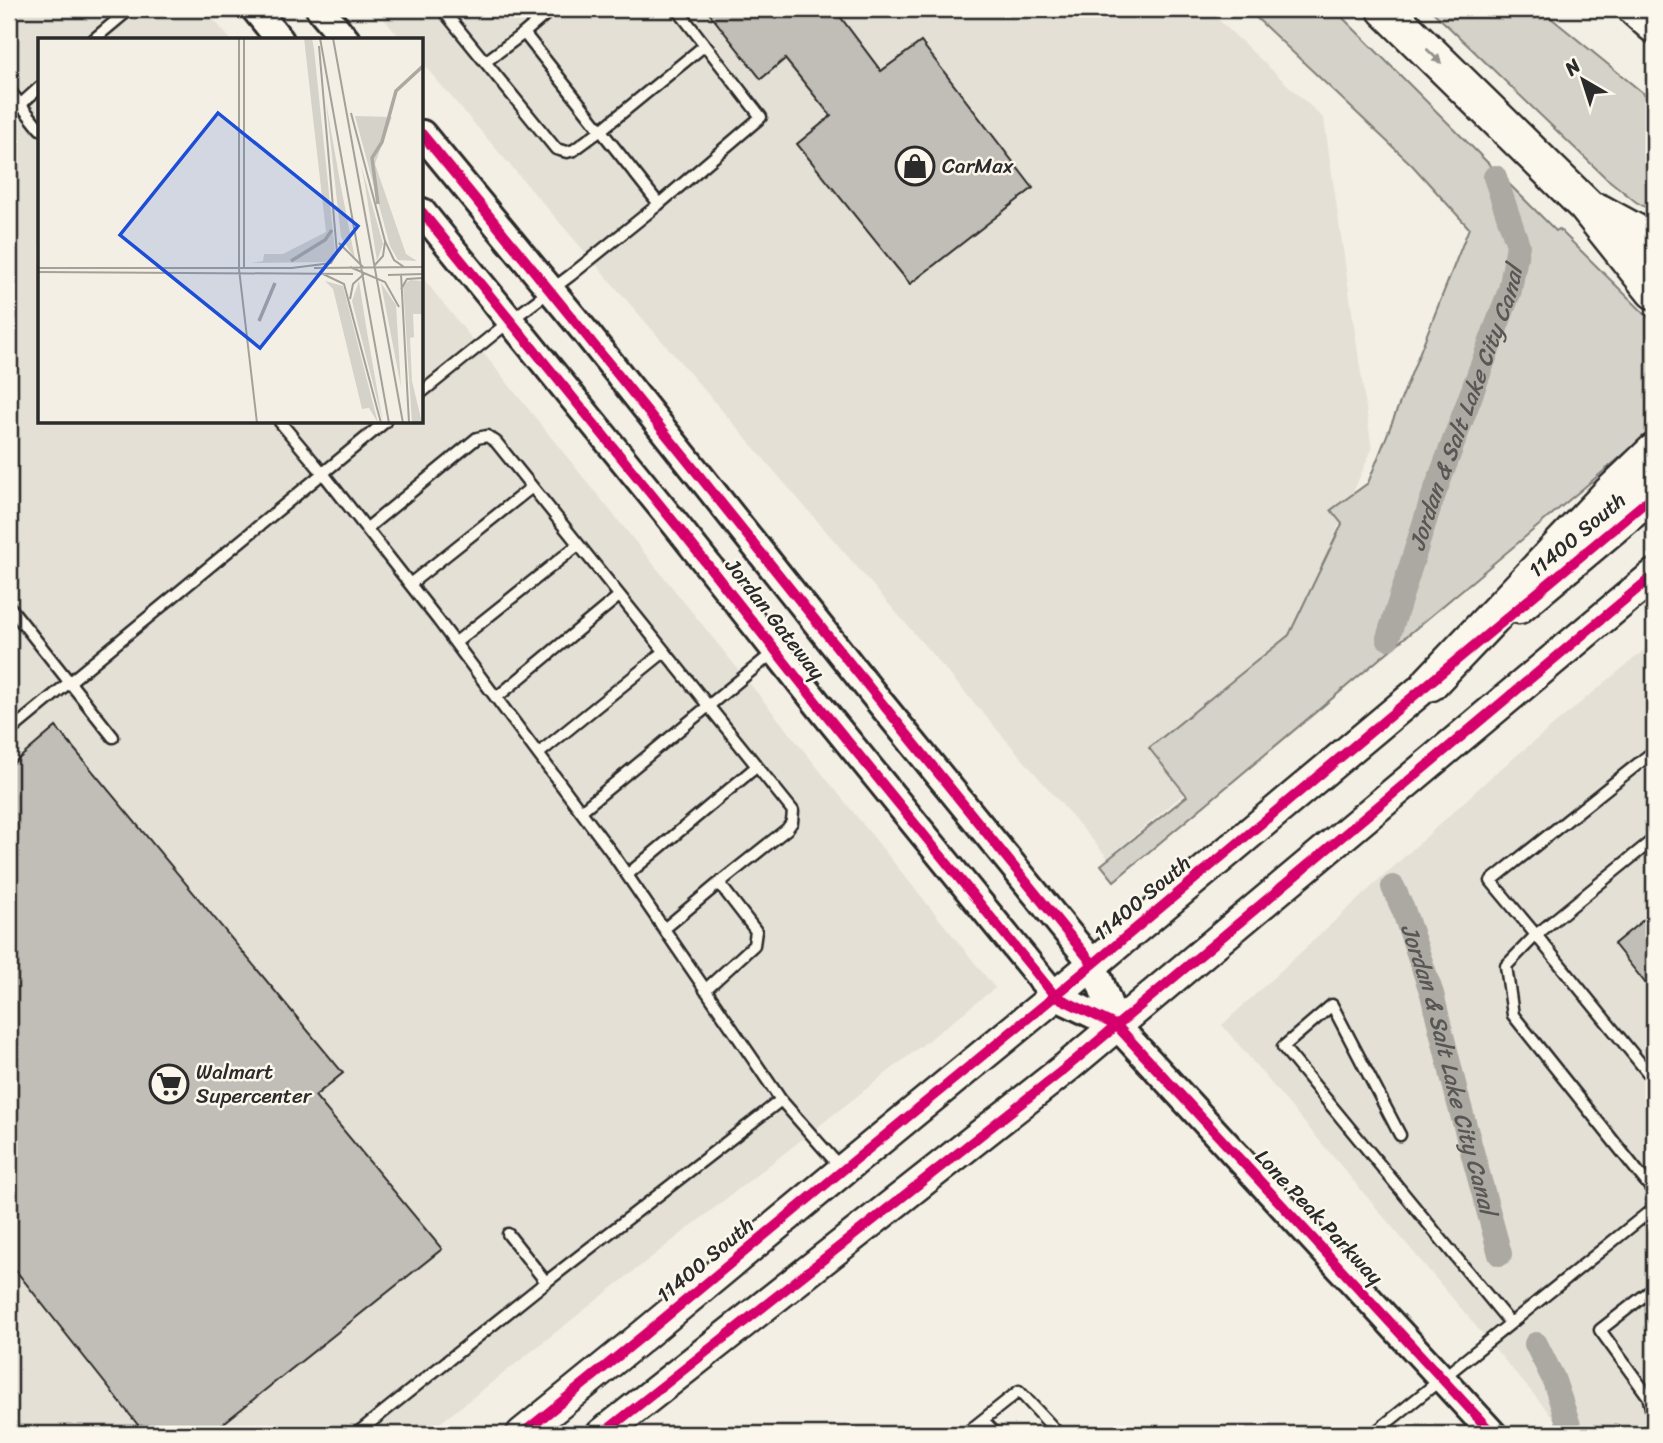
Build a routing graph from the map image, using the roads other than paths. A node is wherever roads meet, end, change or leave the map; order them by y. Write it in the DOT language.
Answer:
graph roads {
  1 [pos="130,9"];
  2 [pos="255,9"];
  3 [pos="320,9"];
  4 [pos="442,9"];
  5 [pos="552,9"];
  6 [pos="677,9"];
  7 [pos="1385,9"];
  8 [pos="1636,9"];
  9 [pos="1654,25"];
  10 [pos="524,33"];
  11 [pos="95,38"];
  12 [pos="278,38"];
  13 [pos="344,38"];
  14 [pos="705,45"];
  15 [pos="485,62"];
  16 [pos="38,89"];
  17 [pos="9,90"];
  18 [pos="20,105"];
  19 [pos="9,115"];
  20 [pos="38,127"];
  21 [pos="601,130"];
  22 [pos="424,136"];
  23 [pos="659,204"];
  24 [pos="424,214"];
  25 [pos="1650,272"];
  26 [pos="551,290"];
  27 [pos="510,321"];
  28 [pos="424,390"];
  29 [pos="285,424"];
  30 [pos="382,424"];
  31 [pos="1654,452"];
  32 [pos="322,472"];
  33 [pos="532,487"];
  34 [pos="1654,495"];
  35 [pos="366,529"];
  36 [pos="578,545"];
  37 [pos="1654,576"];
  38 [pos="410,584"];
  39 [pos="620,596"];
  40 [pos="9,606"];
  41 [pos="454,643"];
  42 [pos="775,650"];
  43 [pos="664,652"];
  44 [pos="1430,682"];
  45 [pos="70,683"];
  46 [pos="496,698"];
  47 [pos="707,706"];
  48 [pos="9,732"];
  49 [pos="113,737"];
  50 [pos="1654,751"];
  51 [pos="538,754"];
  52 [pos="756,767"];
  53 [pos="581,811"];
  54 [pos="1654,839"];
  55 [pos="627,875"];
  56 [pos="719,883"];
  57 [pos="664,929"];
  58 [pos="1536,935"];
  59 [pos="1093,964"];
  60 [pos="705,990"];
  61 [pos="1055,996"];
  62 [pos="1117,1026"];
  63 [pos="1654,1080"];
  64 [pos="780,1100"];
  65 [pos="1400,1135"];
  66 [pos="843,1170"];
  67 [pos="1654,1192"];
  68 [pos="1654,1208"];
  69 [pos="508,1234"];
  70 [pos="546,1282"];
  71 [pos="1654,1288"];
  72 [pos="1510,1323"];
  73 [pos="1441,1378"];
  74 [pos="983,1420"];
  75 [pos="1654,1420"];
  76 [pos="9,1429"];
  77 [pos="13,1434"];
  78 [pos="356,1434"];
  79 [pos="522,1434"];
  80 [pos="602,1434"];
  81 [pos="965,1434"];
  82 [pos="996,1434"];
  83 [pos="1059,1434"];
  84 [pos="1373,1434"];
  85 [pos="1493,1434"];
  1 -- 11 [label="lane"];
  2 -- 12 [label="main road"];
  3 -- 13 [label="main road"];
  4 -- 15 [label="lane"];
  5 -- 10 [label="lane"];
  6 -- 14 [label="lane"];
  7 -- 25 [label="highway, one-way"];
  8 -- 9 [label="highway"];
  10 -- 15 [label="lane"];
  10 -- 21 [label="lane"];
  14 -- 21 [label="lane"];
  14 -- 23 [label="lane"];
  15 -- 21 [label="lane"];
  16 -- 18 [label="lane"];
  17 -- 18 [label="lane"];
  18 -- 19 [label="lane"];
  18 -- 20 [label="lane"];
  21 -- 23 [label="lane"];
  22 -- 26 [label="main road, Jordan Gateway"];
  23 -- 26 [label="lane"];
  24 -- 27 [label="main road, Jordan Gateway"];
  26 -- 27 [label="lane"];
  26 -- 59 [label="main road, Jordan Gateway"];
  27 -- 28 [label="lane"];
  27 -- 42 [label="main road, Jordan Gateway"];
  29 -- 32 [label="lane"];
  30 -- 32 [label="lane"];
  31 -- 44 [label="highway"];
  32 -- 35 [label="lane"];
  32 -- 45 [label="lane"];
  33 -- 35 [label="lane"];
  33 -- 36 [label="lane"];
  33 -- 38 [label="lane"];
  34 -- 44 [label="main road, 11400 South"];
  35 -- 38 [label="lane"];
  36 -- 39 [label="lane"];
  36 -- 41 [label="lane"];
  37 -- 62 [label="main road"];
  38 -- 41 [label="lane"];
  39 -- 43 [label="lane"];
  39 -- 46 [label="lane"];
  40 -- 45 [label="lane"];
  41 -- 46 [label="lane"];
  42 -- 47 [label="lane"];
  42 -- 61 [label="main road, Jordan Gateway"];
  43 -- 47 [label="lane"];
  43 -- 51 [label="lane"];
  44 -- 59 [label="main road, 11400 South"];
  45 -- 48 [label="lane"];
  45 -- 49 [label="lane"];
  46 -- 51 [label="lane"];
  47 -- 52 [label="lane"];
  47 -- 53 [label="lane"];
  50 -- 58 [label="lane"];
  51 -- 53 [label="lane"];
  52 -- 55 [label="lane"];
  52 -- 56 [label="lane"];
  53 -- 55 [label="lane"];
  54 -- 58 [label="lane"];
  55 -- 57 [label="lane"];
  56 -- 57 [label="lane"];
  56 -- 60 [label="lane"];
  57 -- 60 [label="lane"];
  58 -- 63 [label="lane"];
  58 -- 67 [label="lane"];
  59 -- 61 [label="main road, 11400 South"];
  59 -- 62 [label="main road, Jordan Gateway"];
  60 -- 64 [label="lane"];
  61 -- 62 [label="main road, Jordan Gateway"];
  61 -- 66 [label="main road, 11400 South"];
  62 -- 73 [label="main road, Lone Peak Parkway"];
  62 -- 80 [label="main road"];
  64 -- 66 [label="lane"];
  64 -- 70 [label="lane"];
  65 -- 72 [label="lane"];
  66 -- 79 [label="main road, 11400 South"];
  68 -- 72 [label="lane"];
  69 -- 70 [label="lane"];
  70 -- 78 [label="lane"];
  71 -- 75 [label="lane"];
  72 -- 73 [label="lane"];
  73 -- 84 [label="lane"];
  73 -- 85 [label="main road, Lone Peak Parkway"];
  74 -- 81 [label="lane"];
  74 -- 82 [label="lane"];
  74 -- 83 [label="lane"];
  76 -- 77 [label="lane"];
}
